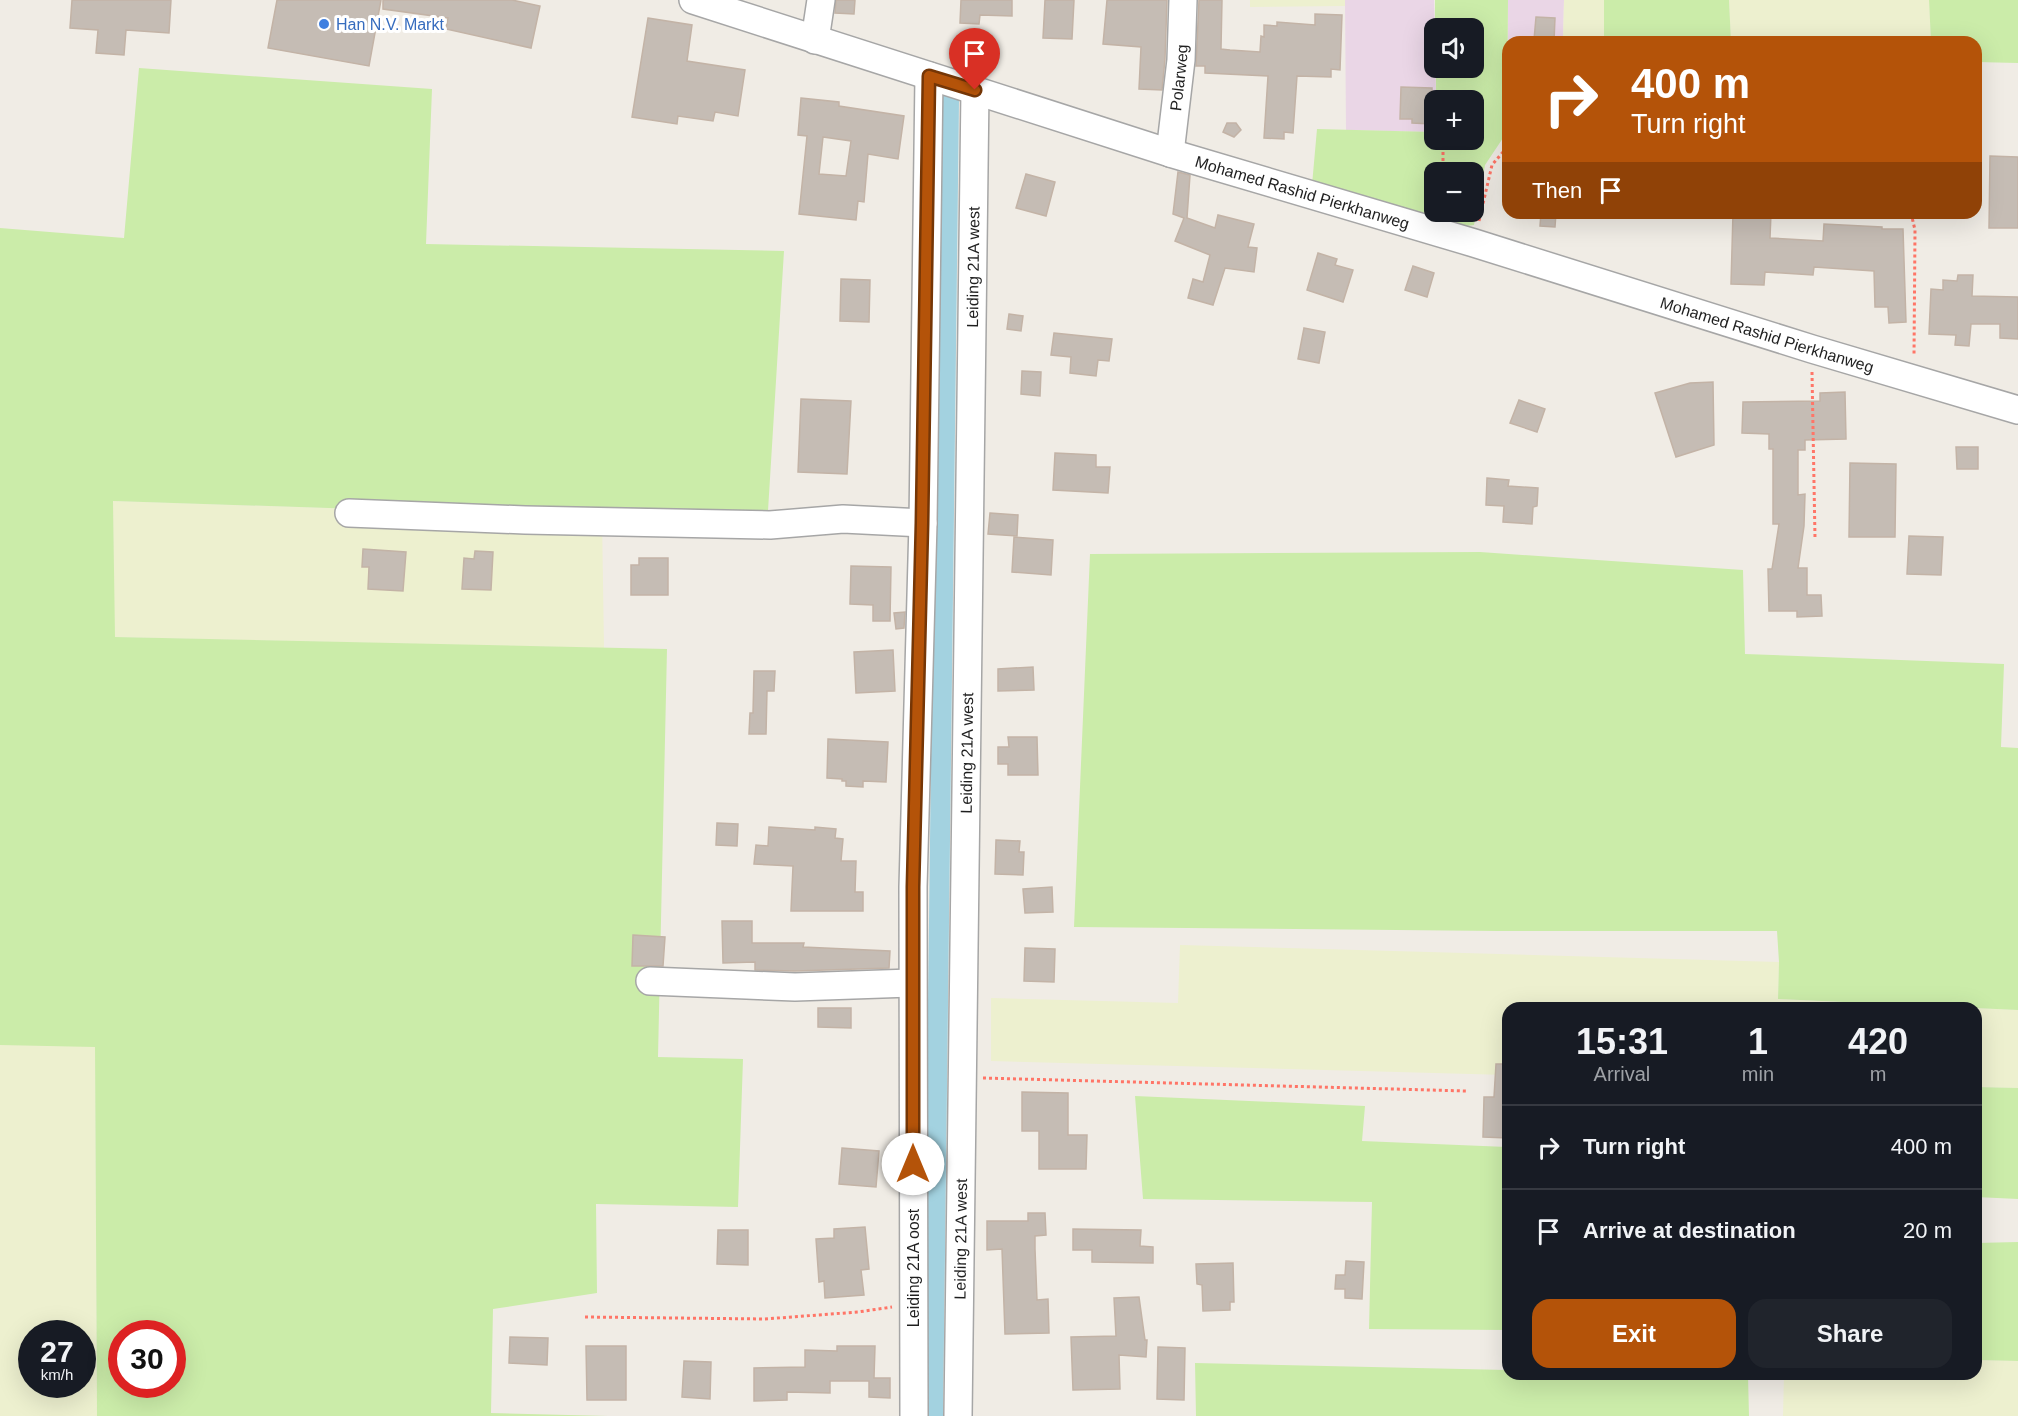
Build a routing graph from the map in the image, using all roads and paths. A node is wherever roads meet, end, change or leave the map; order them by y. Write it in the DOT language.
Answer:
graph roads {
  1 [pos="693,0"];
  2 [pos="821,0"];
  3 [pos="1182,0"];
  4 [pos="815,40"];
  5 [pos="929,76"];
  6 [pos="975,90"];
  7 [pos="1170,153"];
  8 [pos="1502,153"];
  9 [pos="1912,219"];
  10 [pos="1474,243"];
  11 [pos="1812,349"];
  12 [pos="1910,378"];
  13 [pos="2018,410"];
  14 [pos="349,513"];
  15 [pos="922,523"];
  16 [pos="1815,538"];
  17 [pos="650,981"];
  18 [pos="912,983"];
  19 [pos="962,1078"];
  20 [pos="1467,1091"];
  21 [pos="914,1300"];
  22 [pos="585,1317"];
  23 [pos="914,1416"];
  24 [pos="958,1416"];
  1 -- 4 [label="street, Mohamed Rashid Pierkhanweg"];
  2 -- 4 [label="street"];
  3 -- 7 [label="street, Polarweg"];
  4 -- 5 [label="street, Mohamed Rashid Pierkhanweg"];
  5 -- 6 [label="street, Mohamed Rashid Pierkhanweg"];
  5 -- 15 [label="street, Leiding 21A oost"];
  6 -- 7 [label="street, Mohamed Rashid Pierkhanweg"];
  6 -- 19 [label="street, Leiding 21A west"];
  7 -- 10 [label="street, Mohamed Rashid Pierkhanweg"];
  8 -- 10 [label="path"];
  9 -- 12 [label="path"];
  10 -- 11 [label="street, Mohamed Rashid Pierkhanweg"];
  11 -- 12 [label="street, Mohamed Rashid Pierkhanweg"];
  11 -- 16 [label="path"];
  12 -- 13 [label="street, Mohamed Rashid Pierkhanweg"];
  14 -- 15 [label="street"];
  15 -- 18 [label="street, Leiding 21A oost"];
  17 -- 18 [label="street"];
  18 -- 21 [label="street, Leiding 21A oost"];
  19 -- 20 [label="path"];
  19 -- 24 [label="street, Leiding 21A west"];
  21 -- 22 [label="path"];
  21 -- 23 [label="street, Leiding 21A oost"];
}
